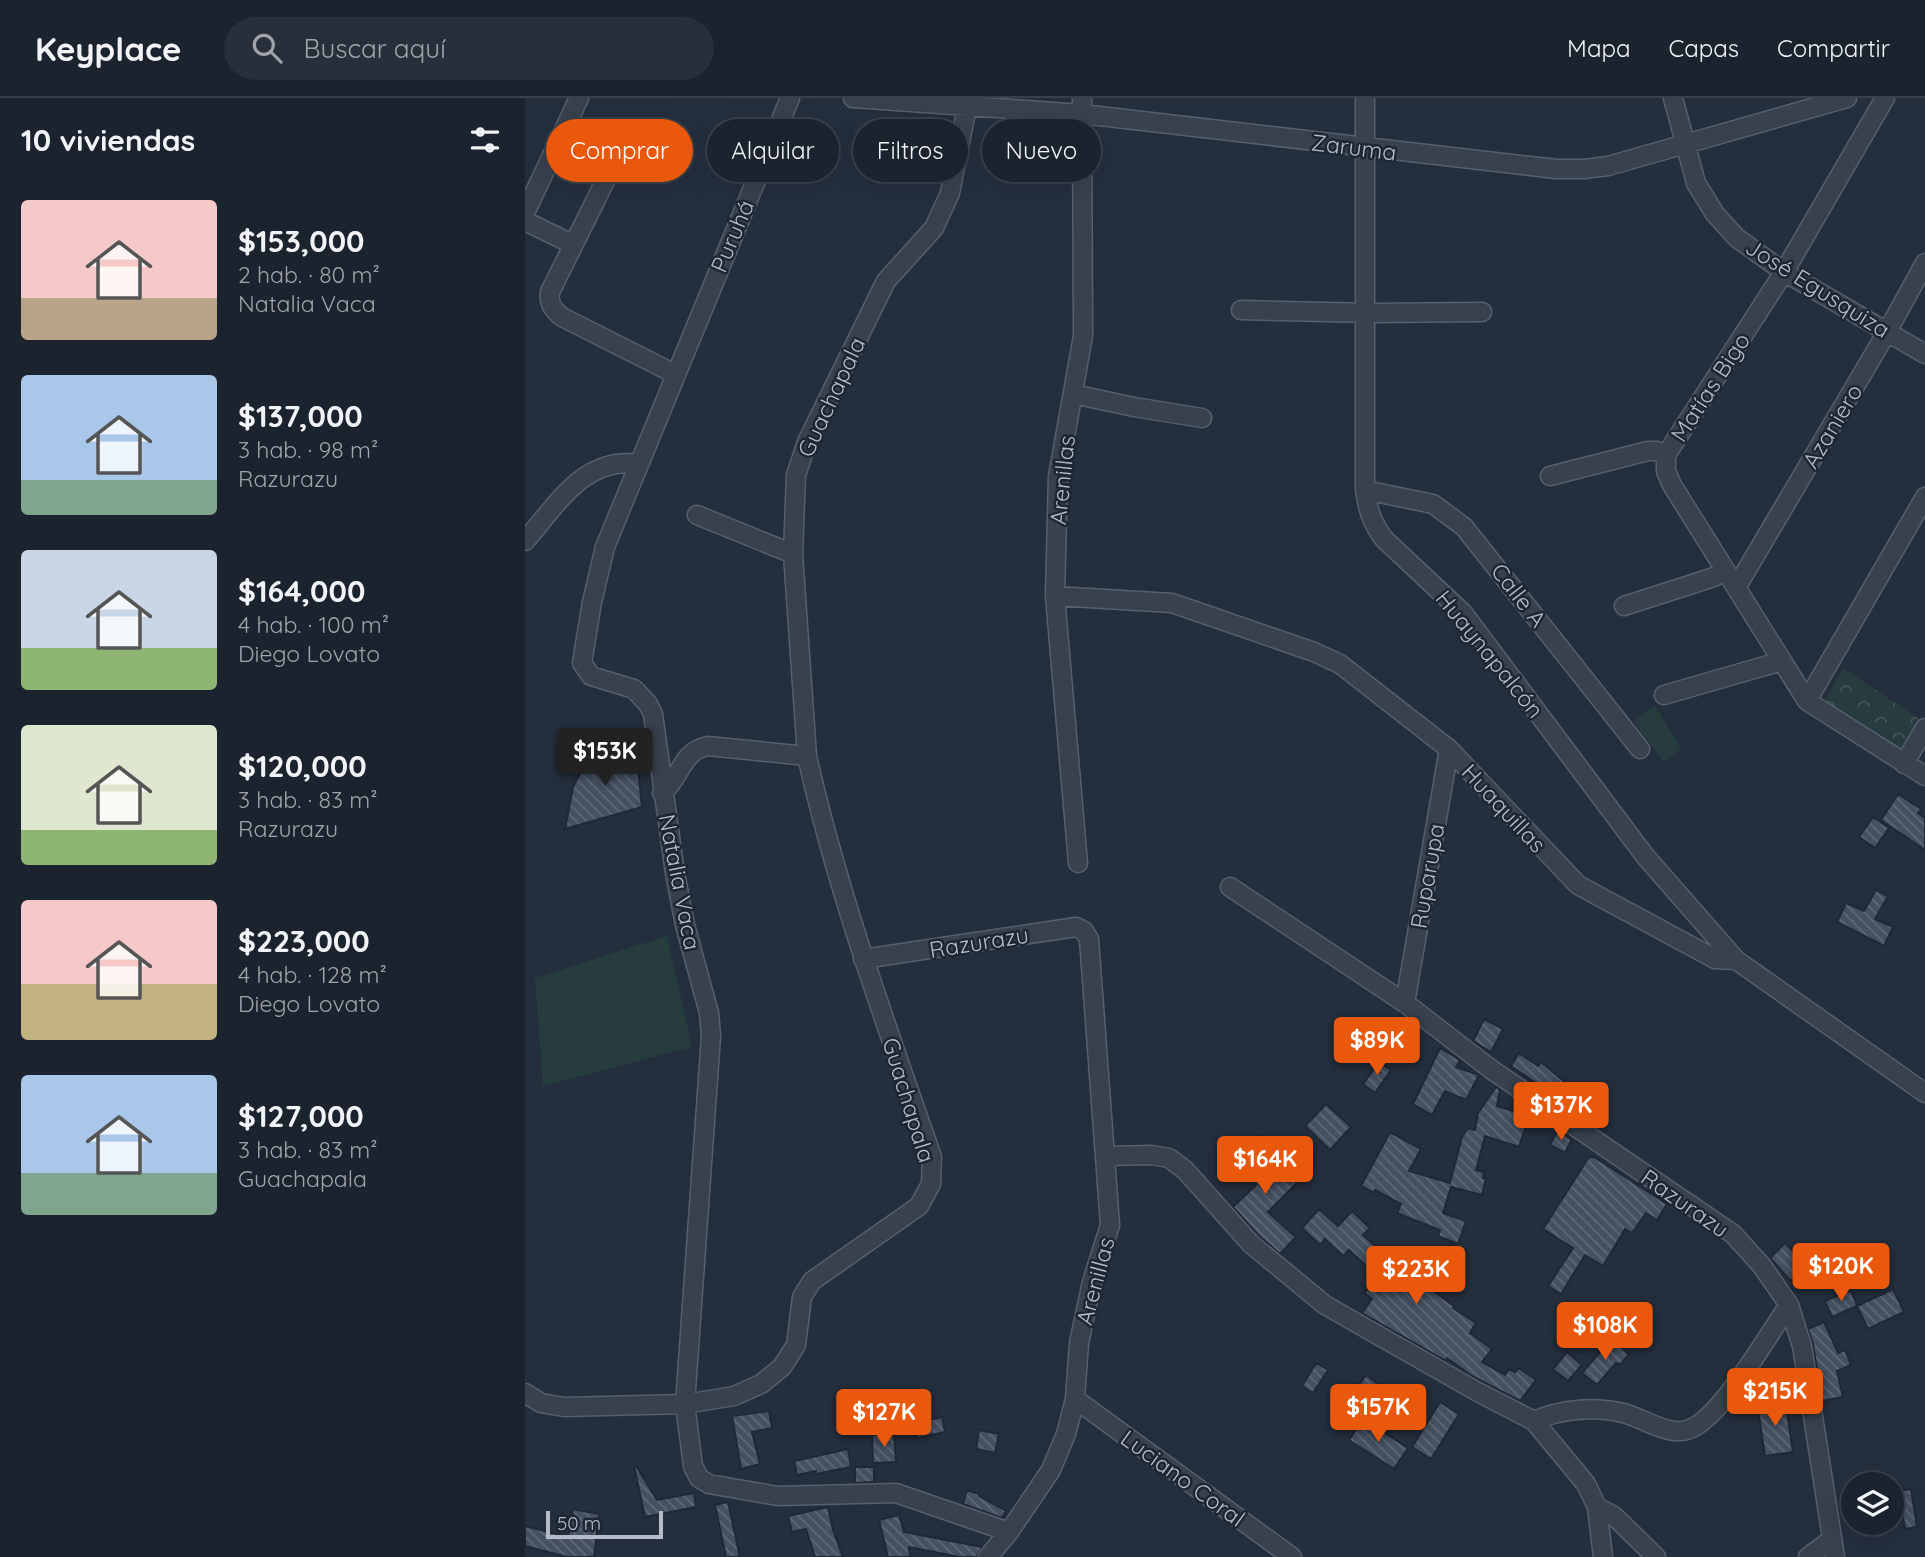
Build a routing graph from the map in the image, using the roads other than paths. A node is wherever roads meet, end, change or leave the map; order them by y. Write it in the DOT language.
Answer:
graph roads {
  1 [pos="579,98"];
  2 [pos="790,98"];
  3 [pos="853,98"];
  4 [pos="1365,98"];
  5 [pos="1673,98"];
  6 [pos="1847,98"];
  7 [pos="1885,98"];
  8 [pos="1082,106"];
  9 [pos="967,107"];
  10 [pos="1685,145"];
  11 [pos="1365,148"];
  12 [pos="604,182"];
  13 [pos="525,213"];
  14 [pos="525,221"];
  15 [pos="572,244"];
  16 [pos="1925,263"];
  17 [pos="1784,272"];
  18 [pos="1241,310"];
  19 [pos="1482,312"];
  20 [pos="1366,313"];
  21 [pos="1887,332"];
  22 [pos="1925,354"];
  23 [pos="675,374"];
  24 [pos="1073,394"];
  25 [pos="1202,418"];
  26 [pos="1666,455"];
  27 [pos="638,464"];
  28 [pos="1550,477"];
  29 [pos="1365,490"];
  30 [pos="1925,497"];
  31 [pos="697,515"];
  32 [pos="525,541"];
  33 [pos="793,554"];
  34 [pos="1724,571"];
  35 [pos="1735,587"];
  36 [pos="1055,596"];
  37 [pos="1624,606"];
  38 [pos="1782,661"];
  39 [pos="1664,695"];
  40 [pos="1807,701"];
  41 [pos="1925,728"];
  42 [pos="1449,749"];
  43 [pos="1640,749"];
  44 [pos="807,757"];
  45 [pos="1904,764"];
  46 [pos="1925,776"];
  47 [pos="662,793"];
  48 [pos="1078,863"];
  49 [pos="1230,887"];
  50 [pos="1089,939"];
  51 [pos="863,959"];
  52 [pos="1736,960"];
  53 [pos="1405,1003"];
  54 [pos="1925,1093"];
  55 [pos="1106,1156"];
  56 [pos="1789,1305"];
  57 [pos="525,1394"];
  58 [pos="1075,1399"];
  59 [pos="685,1404"];
  60 [pos="1534,1421"];
  61 [pos="1597,1507"];
  62 [pos="1009,1532"];
  63 [pos="1833,1549"];
  64 [pos="988,1557"];
  65 [pos="1292,1557"];
  66 [pos="1603,1557"];
  67 [pos="1657,1557"];
  68 [pos="1808,1557"];
  1 -- 13 [label="street"];
  2 -- 23 [label="street, Puruhá"];
  3 -- 9 [label="street, Zaruma"];
  4 -- 11 [label="street, Huaynapalcón"];
  5 -- 10 [label="street, José Egusquiza"];
  6 -- 10 [label="street, Zaruma"];
  7 -- 17 [label="street, Matías Bigo"];
  8 -- 9 [label="street, Zaruma"];
  8 -- 11 [label="street, Zaruma"];
  8 -- 24 [label="street, Arenillas"];
  9 -- 33 [label="street, Guachapala"];
  10 -- 11 [label="street, Zaruma"];
  10 -- 17 [label="street, José Egusquiza"];
  11 -- 20 [label="street, Huaynapalcón"];
  12 -- 15 [label="street"];
  14 -- 15 [label="street"];
  15 -- 23 [label="street"];
  16 -- 21 [label="street, Azaniero"];
  17 -- 21 [label="street, José Egusquiza"];
  17 -- 26 [label="street, Matías Bigo"];
  18 -- 20 [label="street"];
  19 -- 20 [label="street"];
  20 -- 29 [label="street, Huaynapalcón"];
  21 -- 22 [label="street, José Egusquiza"];
  21 -- 35 [label="street, Azaniero"];
  23 -- 27 [label="street, Natalia Vaca"];
  24 -- 25 [label="street"];
  24 -- 36 [label="street, Arenillas"];
  26 -- 28 [label="street"];
  26 -- 34 [label="street, Matías Bigo"];
  27 -- 32 [label="street"];
  27 -- 47 [label="street, Natalia Vaca"];
  29 -- 43 [label="street, Calle A"];
  29 -- 52 [label="street, Huaynapalcón"];
  30 -- 40 [label="street"];
  31 -- 33 [label="street"];
  33 -- 44 [label="street, Guachapala"];
  34 -- 35 [label="street, Matías Bigo"];
  34 -- 37 [label="street"];
  35 -- 38 [label="street, Matías Bigo"];
  36 -- 42 [label="street, Huaquillas"];
  36 -- 48 [label="street, Arenillas"];
  38 -- 39 [label="street"];
  38 -- 40 [label="street, Matías Bigo"];
  40 -- 45 [label="street, Matías Bigo"];
  41 -- 45 [label="street"];
  42 -- 52 [label="street, Huaquillas"];
  42 -- 53 [label="street, Ruparupa"];
  44 -- 47 [label="street"];
  44 -- 51 [label="street, Guachapala"];
  45 -- 46 [label="street, Matías Bigo"];
  47 -- 59 [label="street, Natalia Vaca"];
  49 -- 53 [label="street, Razurazu"];
  50 -- 51 [label="street, Razurazu"];
  50 -- 55 [label="street, Arenillas"];
  51 -- 59 [label="street, Guachapala"];
  52 -- 54 [label="street, Huaquillas"];
  53 -- 56 [label="street, Razurazu"];
  55 -- 58 [label="street, Arenillas"];
  55 -- 60 [label="street"];
  56 -- 60 [label="street"];
  56 -- 63 [label="street, Razurazu"];
  57 -- 59 [label="street, Guachapala"];
  58 -- 62 [label="street, Arenillas"];
  58 -- 65 [label="street, Luciano Coral"];
  59 -- 62 [label="street, Natalia Vaca"];
  60 -- 61 [label="street"];
  61 -- 66 [label="street"];
  61 -- 67 [label="street"];
  62 -- 64 [label="street, Arenillas"];
  63 -- 68 [label="street, Razurazu"];
}
